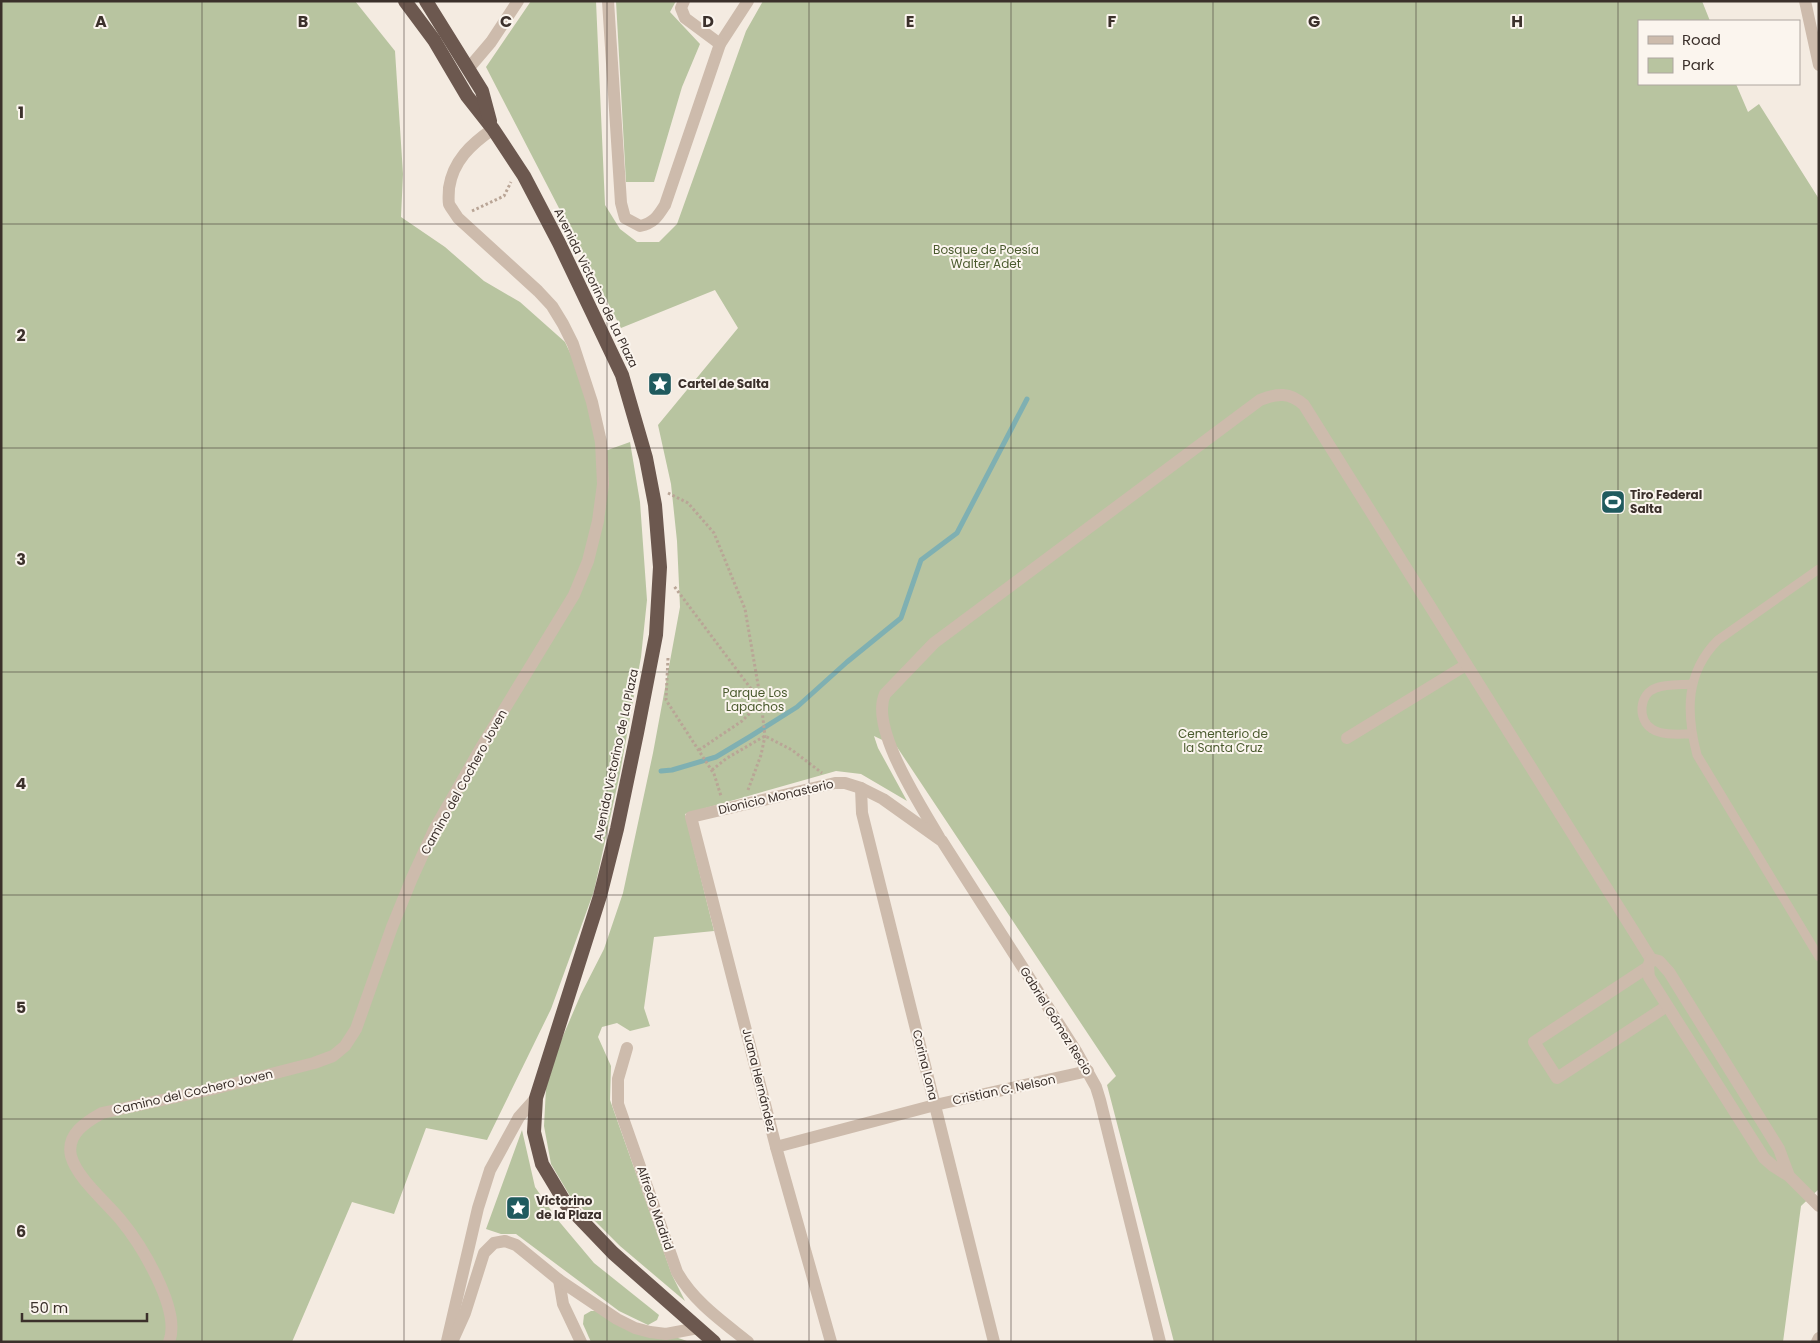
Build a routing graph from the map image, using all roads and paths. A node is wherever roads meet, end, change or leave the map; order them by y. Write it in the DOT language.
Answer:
graph roads {
  1 [pos="406,1"];
  2 [pos="426,1"];
  3 [pos="518,1"];
  4 [pos="608,1"];
  5 [pos="684,1"];
  6 [pos="748,1"];
  7 [pos="1805,1"];
  8 [pos="720,44"];
  9 [pos="1819,65"];
  10 [pos="468,69"];
  11 [pos="493,128"];
  12 [pos="511,181"];
  13 [pos="458,218"];
  14 [pos="651,486"];
  15 [pos="660,567"];
  16 [pos="1819,569"];
  17 [pos="669,655"];
  18 [pos="1466,665"];
  19 [pos="1692,684"];
  20 [pos="761,702"];
  21 [pos="1692,734"];
  22 [pos="765,736"];
  23 [pos="1347,738"];
  24 [pos="699,750"];
  25 [pos="712,770"];
  26 [pos="834,783"];
  27 [pos="861,788"];
  28 [pos="742,804"];
  29 [pos="726,808"];
  30 [pos="691,817"];
  31 [pos="942,842"];
  32 [pos="1819,956"];
  33 [pos="1649,963"];
  34 [pos="1668,1006"];
  35 [pos="627,1048"];
  36 [pos="1088,1072"];
  37 [pos="536,1098"];
  38 [pos="935,1105"];
  39 [pos="776,1147"];
  40 [pos="1789,1176"];
  41 [pos="1819,1206"];
  42 [pos="559,1280"];
  43 [pos="698,1328"];
  44 [pos="1819,1338"];
  45 [pos="169,1342"];
  46 [pos="447,1342"];
  47 [pos="452,1342"];
  48 [pos="581,1342"];
  49 [pos="714,1342"];
  50 [pos="748,1342"];
  51 [pos="831,1342"];
  52 [pos="994,1342"];
  53 [pos="1160,1342"];
  54 [pos="1817,1342"];
  1 -- 11 [label="highway"];
  2 -- 10 [label="highway"];
  3 -- 10 [label="street"];
  4 -- 8 [label="street"];
  5 -- 8 [label="street"];
  6 -- 8 [label="street"];
  7 -- 9 [label="street"];
  10 -- 11 [label="highway"];
  11 -- 13 [label="street, Camino del Cochero Joven"];
  11 -- 14 [label="highway, Avenida Victorino de La Plaza"];
  12 -- 13 [label="path"];
  13 -- 45 [label="street, Camino del Cochero Joven"];
  14 -- 15 [label="highway, Avenida Victorino de La Plaza"];
  14 -- 20 [label="path"];
  15 -- 20 [label="path"];
  15 -- 37 [label="highway, Avenida Victorino de La Plaza"];
  16 -- 19 [label="lane"];
  17 -- 24 [label="path"];
  18 -- 23 [label="street"];
  18 -- 31 [label="street"];
  18 -- 33 [label="street"];
  19 -- 21 [label="lane"];
  19 -- 21 [label="lane"];
  20 -- 22 [label="path"];
  20 -- 24 [label="path"];
  21 -- 32 [label="lane"];
  22 -- 25 [label="path"];
  22 -- 26 [label="path"];
  22 -- 28 [label="path"];
  24 -- 25 [label="path"];
  25 -- 29 [label="path"];
  26 -- 27 [label="street, Dionicio Monasterio"];
  26 -- 28 [label="street, Dionicio Monasterio"];
  27 -- 31 [label="street, Gabriel Gómez Recio"];
  27 -- 38 [label="street, Corina Lona"];
  28 -- 29 [label="street, Dionicio Monasterio"];
  29 -- 30 [label="street, Dionicio Monasterio"];
  30 -- 39 [label="street, Juana Hernández"];
  31 -- 36 [label="street, Gabriel Gómez Recio"];
  33 -- 34 [label="street"];
  33 -- 34 [label="street"];
  33 -- 40 [label="street"];
  34 -- 40 [label="street"];
  35 -- 50 [label="street, Alfredo Madrid"];
  36 -- 38 [label="street, Cristian C. Nelson"];
  36 -- 53 [label="street, Gabriel Gómez Recio"];
  37 -- 43 [label="highway, Avenida Victorino de La Plaza"];
  37 -- 46 [label="street"];
  38 -- 39 [label="street, Cristian C. Nelson"];
  38 -- 52 [label="street, Corina Lona"];
  39 -- 51 [label="street, Juana Hernández"];
  40 -- 41 [label="street"];
  42 -- 43 [label="street"];
  42 -- 47 [label="street"];
  42 -- 48 [label="street"];
  43 -- 49 [label="highway, Avenida Victorino de La Plaza"];
  44 -- 54 [label="street"];
}
